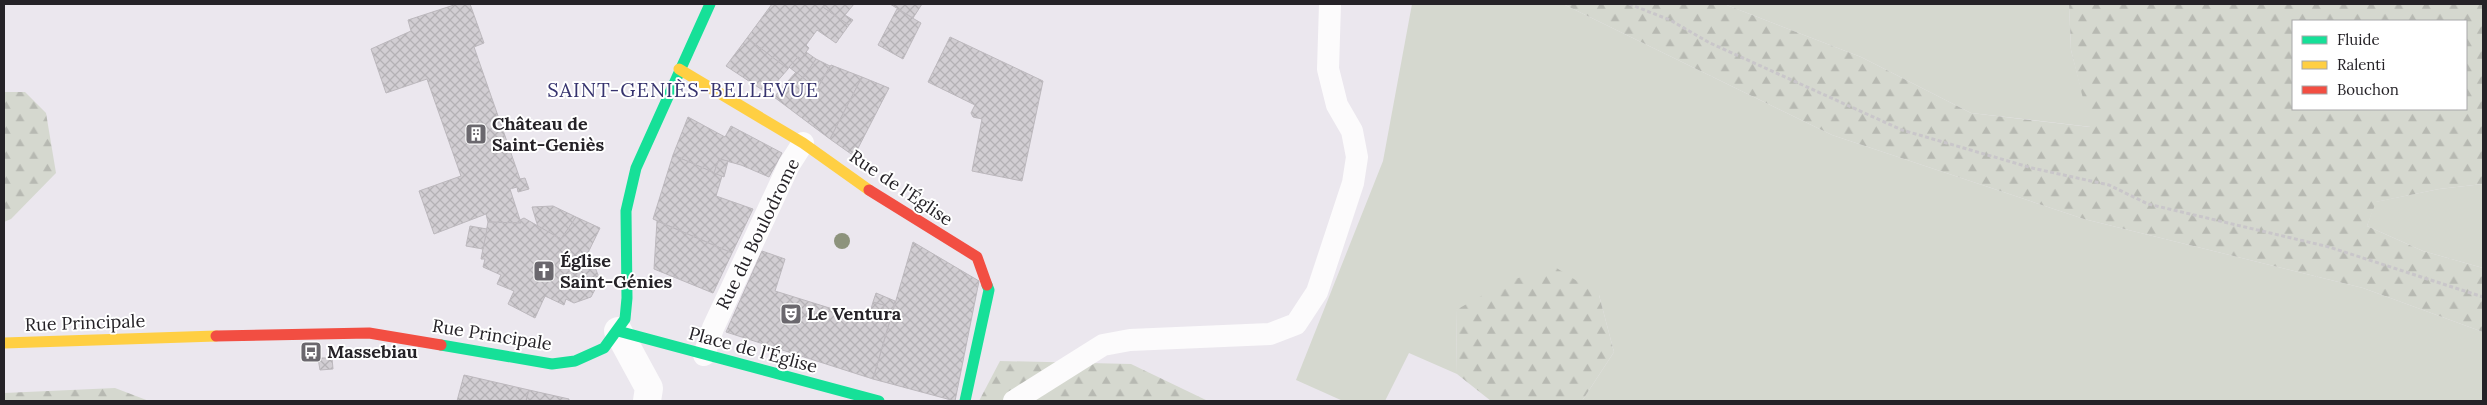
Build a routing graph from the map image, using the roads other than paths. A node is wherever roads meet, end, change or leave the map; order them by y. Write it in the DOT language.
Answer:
graph roads {
  1 [pos="710,4"];
  2 [pos="1330,4"];
  3 [pos="679,69"];
  4 [pos="803,143"];
  5 [pos="618,331"];
  6 [pos="4,343"];
  7 [pos="704,355"];
  8 [pos="647,401"];
  9 [pos="879,401"];
  10 [pos="965,401"];
  11 [pos="1014,401"];
  1 -- 3 [label="main road, Rue Principale"];
  2 -- 11 [label="lane"];
  3 -- 4 [label="main road, Rue de l'Église"];
  3 -- 5 [label="main road, Rue Principale"];
  4 -- 7 [label="lane, Rue du Boulodrome"];
  4 -- 10 [label="main road, Rue de l'Église"];
  5 -- 6 [label="main road, Rue Principale"];
  5 -- 7 [label="main road, Place de l'Église"];
  5 -- 8 [label="street"];
  7 -- 9 [label="main road, Place de l'Église"];
}
